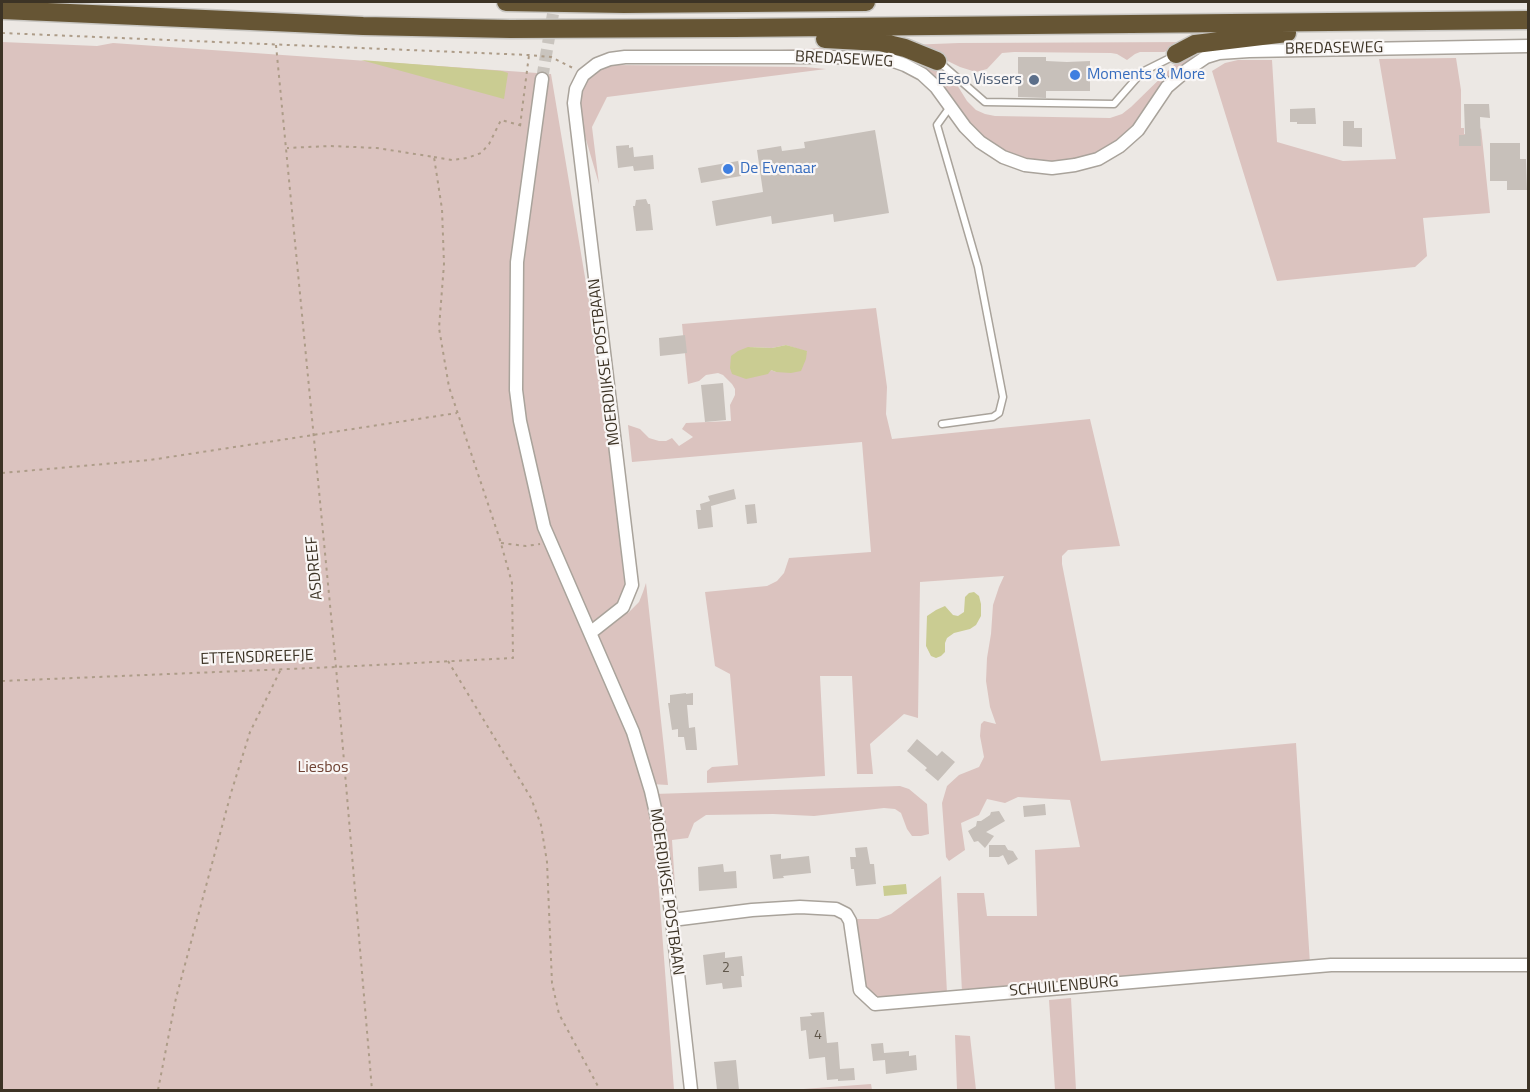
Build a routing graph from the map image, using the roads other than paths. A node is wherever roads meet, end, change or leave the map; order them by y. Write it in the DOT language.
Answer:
graph roads {
  1 [pos="506,2"];
  2 [pos="866,2"];
  3 [pos="2,10"];
  4 [pos="1528,20"];
  5 [pos="1357,22"];
  6 [pos="734,28"];
  7 [pos="1528,46"];
  8 [pos="1176,54"];
  9 [pos="937,61"];
  10 [pos="583,75"];
  11 [pos="542,79"];
  12 [pos="950,106"];
  13 [pos="942,424"];
  14 [pos="590,633"];
  15 [pos="672,920"];
  16 [pos="1528,965"];
  17 [pos="691,1090"];
  1 -- 2 [label="highway"];
  3 -- 6 [label="highway"];
  4 -- 5 [label="highway"];
  5 -- 6 [label="highway"];
  5 -- 8 [label="highway"];
  6 -- 9 [label="highway"];
  7 -- 12 [label="street, BREDASEWEG"];
  8 -- 9 [label="lane"];
  10 -- 12 [label="street, BREDASEWEG"];
  10 -- 14 [label="street, MOERDIJKSE POSTBAAN"];
  11 -- 14 [label="street, MOERDIJKSE POSTBAAN"];
  12 -- 13 [label="lane"];
  14 -- 15 [label="street, MOERDIJKSE POSTBAAN"];
  15 -- 16 [label="street, SCHUILENBURG"];
  15 -- 17 [label="street, MOERDIJKSE POSTBAAN"];
}
